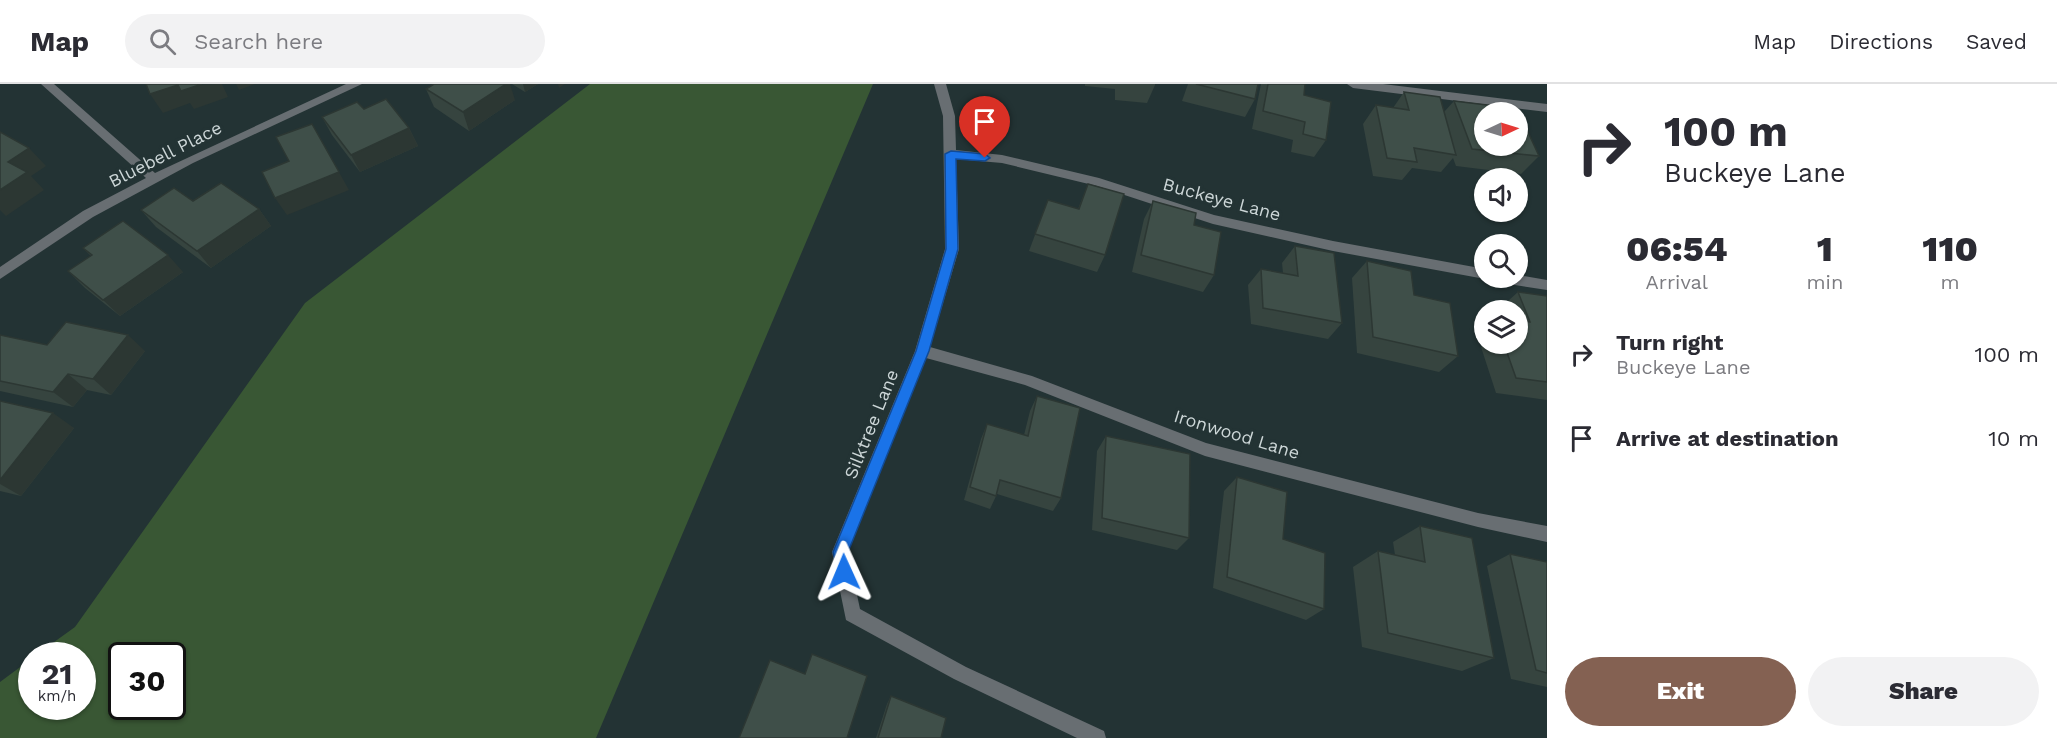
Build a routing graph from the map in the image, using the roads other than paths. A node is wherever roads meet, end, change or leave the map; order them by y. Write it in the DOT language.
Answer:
graph roads {
  1 [pos="47,84"];
  2 [pos="356,84"];
  3 [pos="940,84"];
  4 [pos="1353,84"];
  5 [pos="1547,108"];
  6 [pos="951,154"];
  7 [pos="155,179"];
  8 [pos="1474,272"];
  9 [pos="0,274"];
  10 [pos="1528,282"];
  11 [pos="1547,285"];
  12 [pos="922,351"];
  13 [pos="1547,534"];
  14 [pos="1097,738"];
  1 -- 7 [label="street"];
  2 -- 7 [label="street, Bluebell Place"];
  3 -- 6 [label="street, Silktree Lane"];
  4 -- 5 [label="street"];
  6 -- 8 [label="street, Buckeye Lane"];
  6 -- 12 [label="street, Silktree Lane"];
  7 -- 9 [label="street, Bluebell Place"];
  10 -- 11 [label="street"];
  12 -- 13 [label="street, Ironwood Lane"];
  12 -- 14 [label="street, Silktree Lane"];
}
